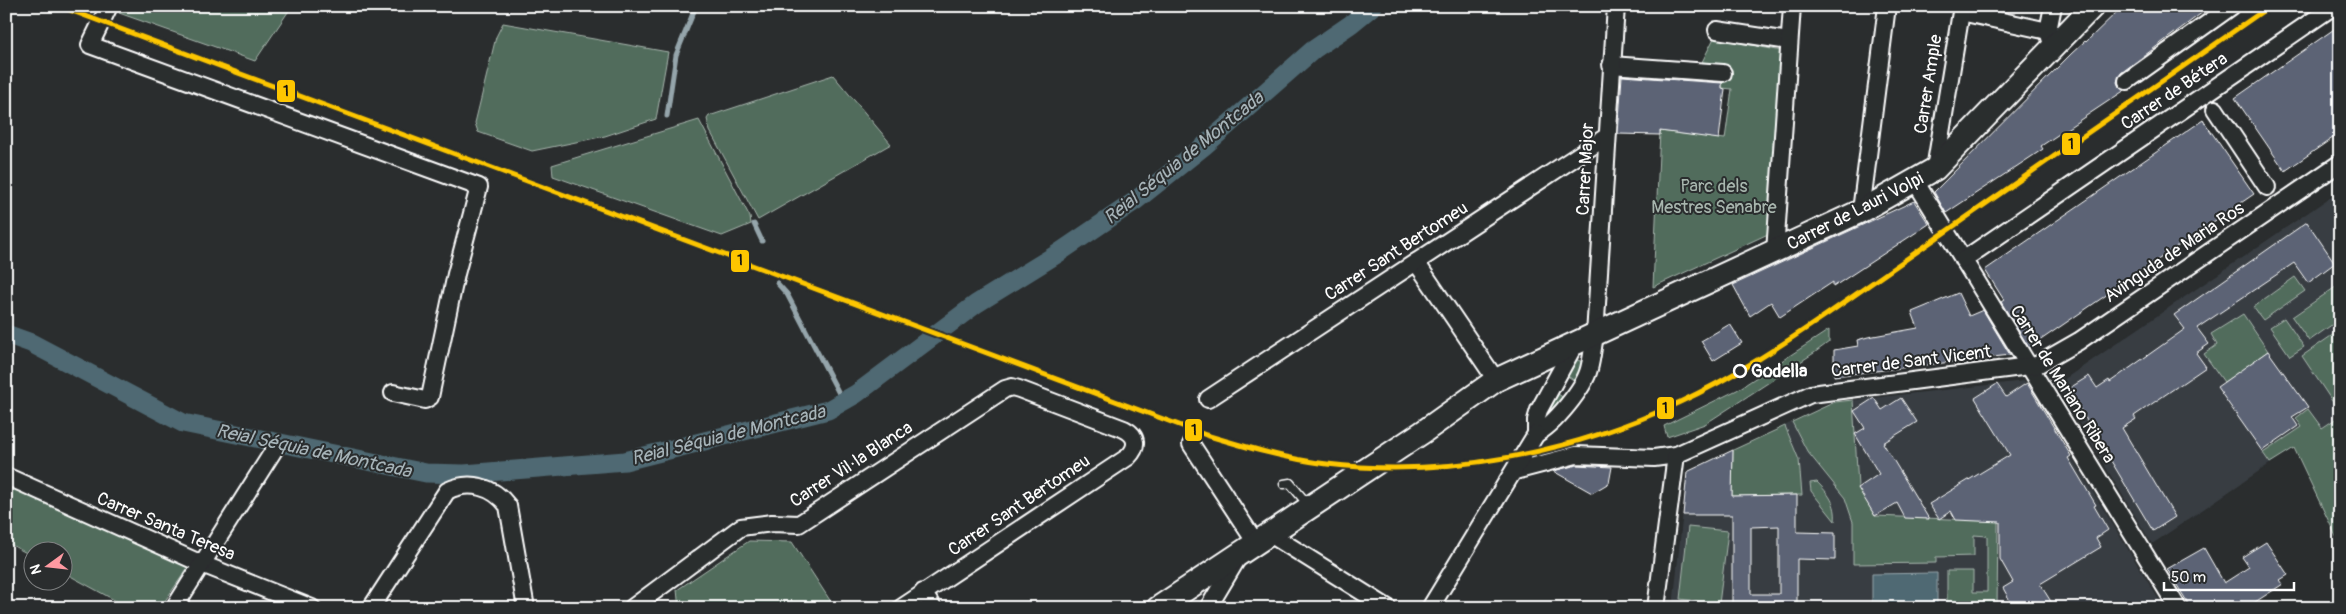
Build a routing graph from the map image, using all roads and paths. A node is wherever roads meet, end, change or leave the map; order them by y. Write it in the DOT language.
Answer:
graph roads {
  1 [pos="109,6"];
  2 [pos="1616,6"];
  3 [pos="1792,6"];
  4 [pos="1887,6"];
  5 [pos="2053,6"];
  6 [pos="2232,6"];
  7 [pos="2334,6"];
  8 [pos="2092,7"];
  9 [pos="1961,9"];
  10 [pos="1718,30"];
  11 [pos="2050,39"];
  12 [pos="1789,41"];
  13 [pos="1611,65"];
  14 [pos="1723,73"];
  15 [pos="2127,80"];
  16 [pos="2215,109"];
  17 [pos="1606,137"];
  18 [pos="2340,163"];
  19 [pos="1935,169"];
  20 [pos="1915,181"];
  21 [pos="2267,187"];
  22 [pos="1861,211"];
  23 [pos="1775,252"];
  24 [pos="1963,260"];
  25 [pos="1416,262"];
  26 [pos="1585,339"];
  27 [pos="2028,366"];
  28 [pos="1496,380"];
  29 [pos="393,393"];
  30 [pos="1208,399"];
  31 [pos="1124,429"];
  32 [pos="1536,434"];
  33 [pos="1191,444"];
  34 [pos="274,450"];
  35 [pos="1676,455"];
  36 [pos="1515,470"];
  37 [pos="6,476"];
  38 [pos="1284,484"];
  39 [pos="1310,507"];
  40 [pos="1256,544"];
  41 [pos="202,564"];
  42 [pos="1659,584"];
  43 [pos="923,592"];
  44 [pos="174,608"];
  45 [pos="312,608"];
  46 [pos="371,608"];
  47 [pos="526,608"];
  48 [pos="632,608"];
  49 [pos="901,608"];
  50 [pos="934,608"];
  51 [pos="1158,608"];
  52 [pos="1208,608"];
  53 [pos="1388,608"];
  54 [pos="1430,608"];
  55 [pos="1645,608"];
  56 [pos="1656,608"];
  57 [pos="2178,608"];
  1 -- 29 [label="street"];
  2 -- 13 [label="street, Carrer Major"];
  3 -- 12 [label="street"];
  4 -- 22 [label="street"];
  5 -- 11 [label="street"];
  6 -- 15 [label="street, Carrer de Bétera"];
  7 -- 24 [label="street, Carrer de Bétera"];
  8 -- 11 [label="street, Carrer de Lauri Volpi"];
  9 -- 11 [label="street"];
  9 -- 19 [label="street, Carrer Ample"];
  10 -- 12 [label="street"];
  11 -- 19 [label="street, Carrer de Lauri Volpi"];
  12 -- 23 [label="street"];
  13 -- 14 [label="street"];
  13 -- 17 [label="street, Carrer Major"];
  16 -- 21 [label="street"];
  17 -- 25 [label="street, Carrer Sant Bertomeu"];
  17 -- 26 [label="street, Carrer Major"];
  18 -- 27 [label="street, Avinguda de Maria Ros"];
  19 -- 20 [label="street, Carrer de Lauri Volpi"];
  20 -- 22 [label="street, Carrer de Lauri Volpi"];
  20 -- 24 [label="street, Carrer de Mariano Ribera"];
  22 -- 23 [label="street, Carrer de Lauri Volpi"];
  23 -- 26 [label="street, Carrer de Lauri Volpi"];
  24 -- 27 [label="street, Carrer de Mariano Ribera"];
  25 -- 28 [label="street"];
  25 -- 30 [label="street, Carrer Sant Bertomeu"];
  26 -- 28 [label="street, Carrer de Lauri Volpi"];
  26 -- 32 [label="street"];
  26 -- 32 [label="street, Carrer Major"];
  27 -- 35 [label="street, Carrer de Sant Vicent"];
  27 -- 57 [label="street, Carrer de Mariano Ribera"];
  28 -- 39 [label="street, Carrer de Lauri Volpi"];
  31 -- 43 [label="street, Carrer Sant Bertomeu"];
  31 -- 48 [label="street, Carrer Vil·la Blanca"];
  32 -- 36 [label="street"];
  33 -- 40 [label="street"];
  34 -- 41 [label="street"];
  35 -- 36 [label="street, Carrer de Sant Vicent"];
  35 -- 42 [label="street"];
  36 -- 54 [label="street"];
  37 -- 41 [label="street, Carrer Santa Teresa"];
  38 -- 39 [label="lane"];
  39 -- 40 [label="street, Carrer de Lauri Volpi"];
  40 -- 51 [label="street, Carrer de Lauri Volpi"];
  40 -- 52 [label="street"];
  40 -- 53 [label="street"];
  41 -- 44 [label="street"];
  41 -- 45 [label="street, Carrer Santa Teresa"];
  42 -- 55 [label="street"];
  42 -- 56 [label="street"];
  43 -- 49 [label="street, Carrer Sant Bertomeu"];
  43 -- 50 [label="street"];
  46 -- 47 [label="street"];
}
